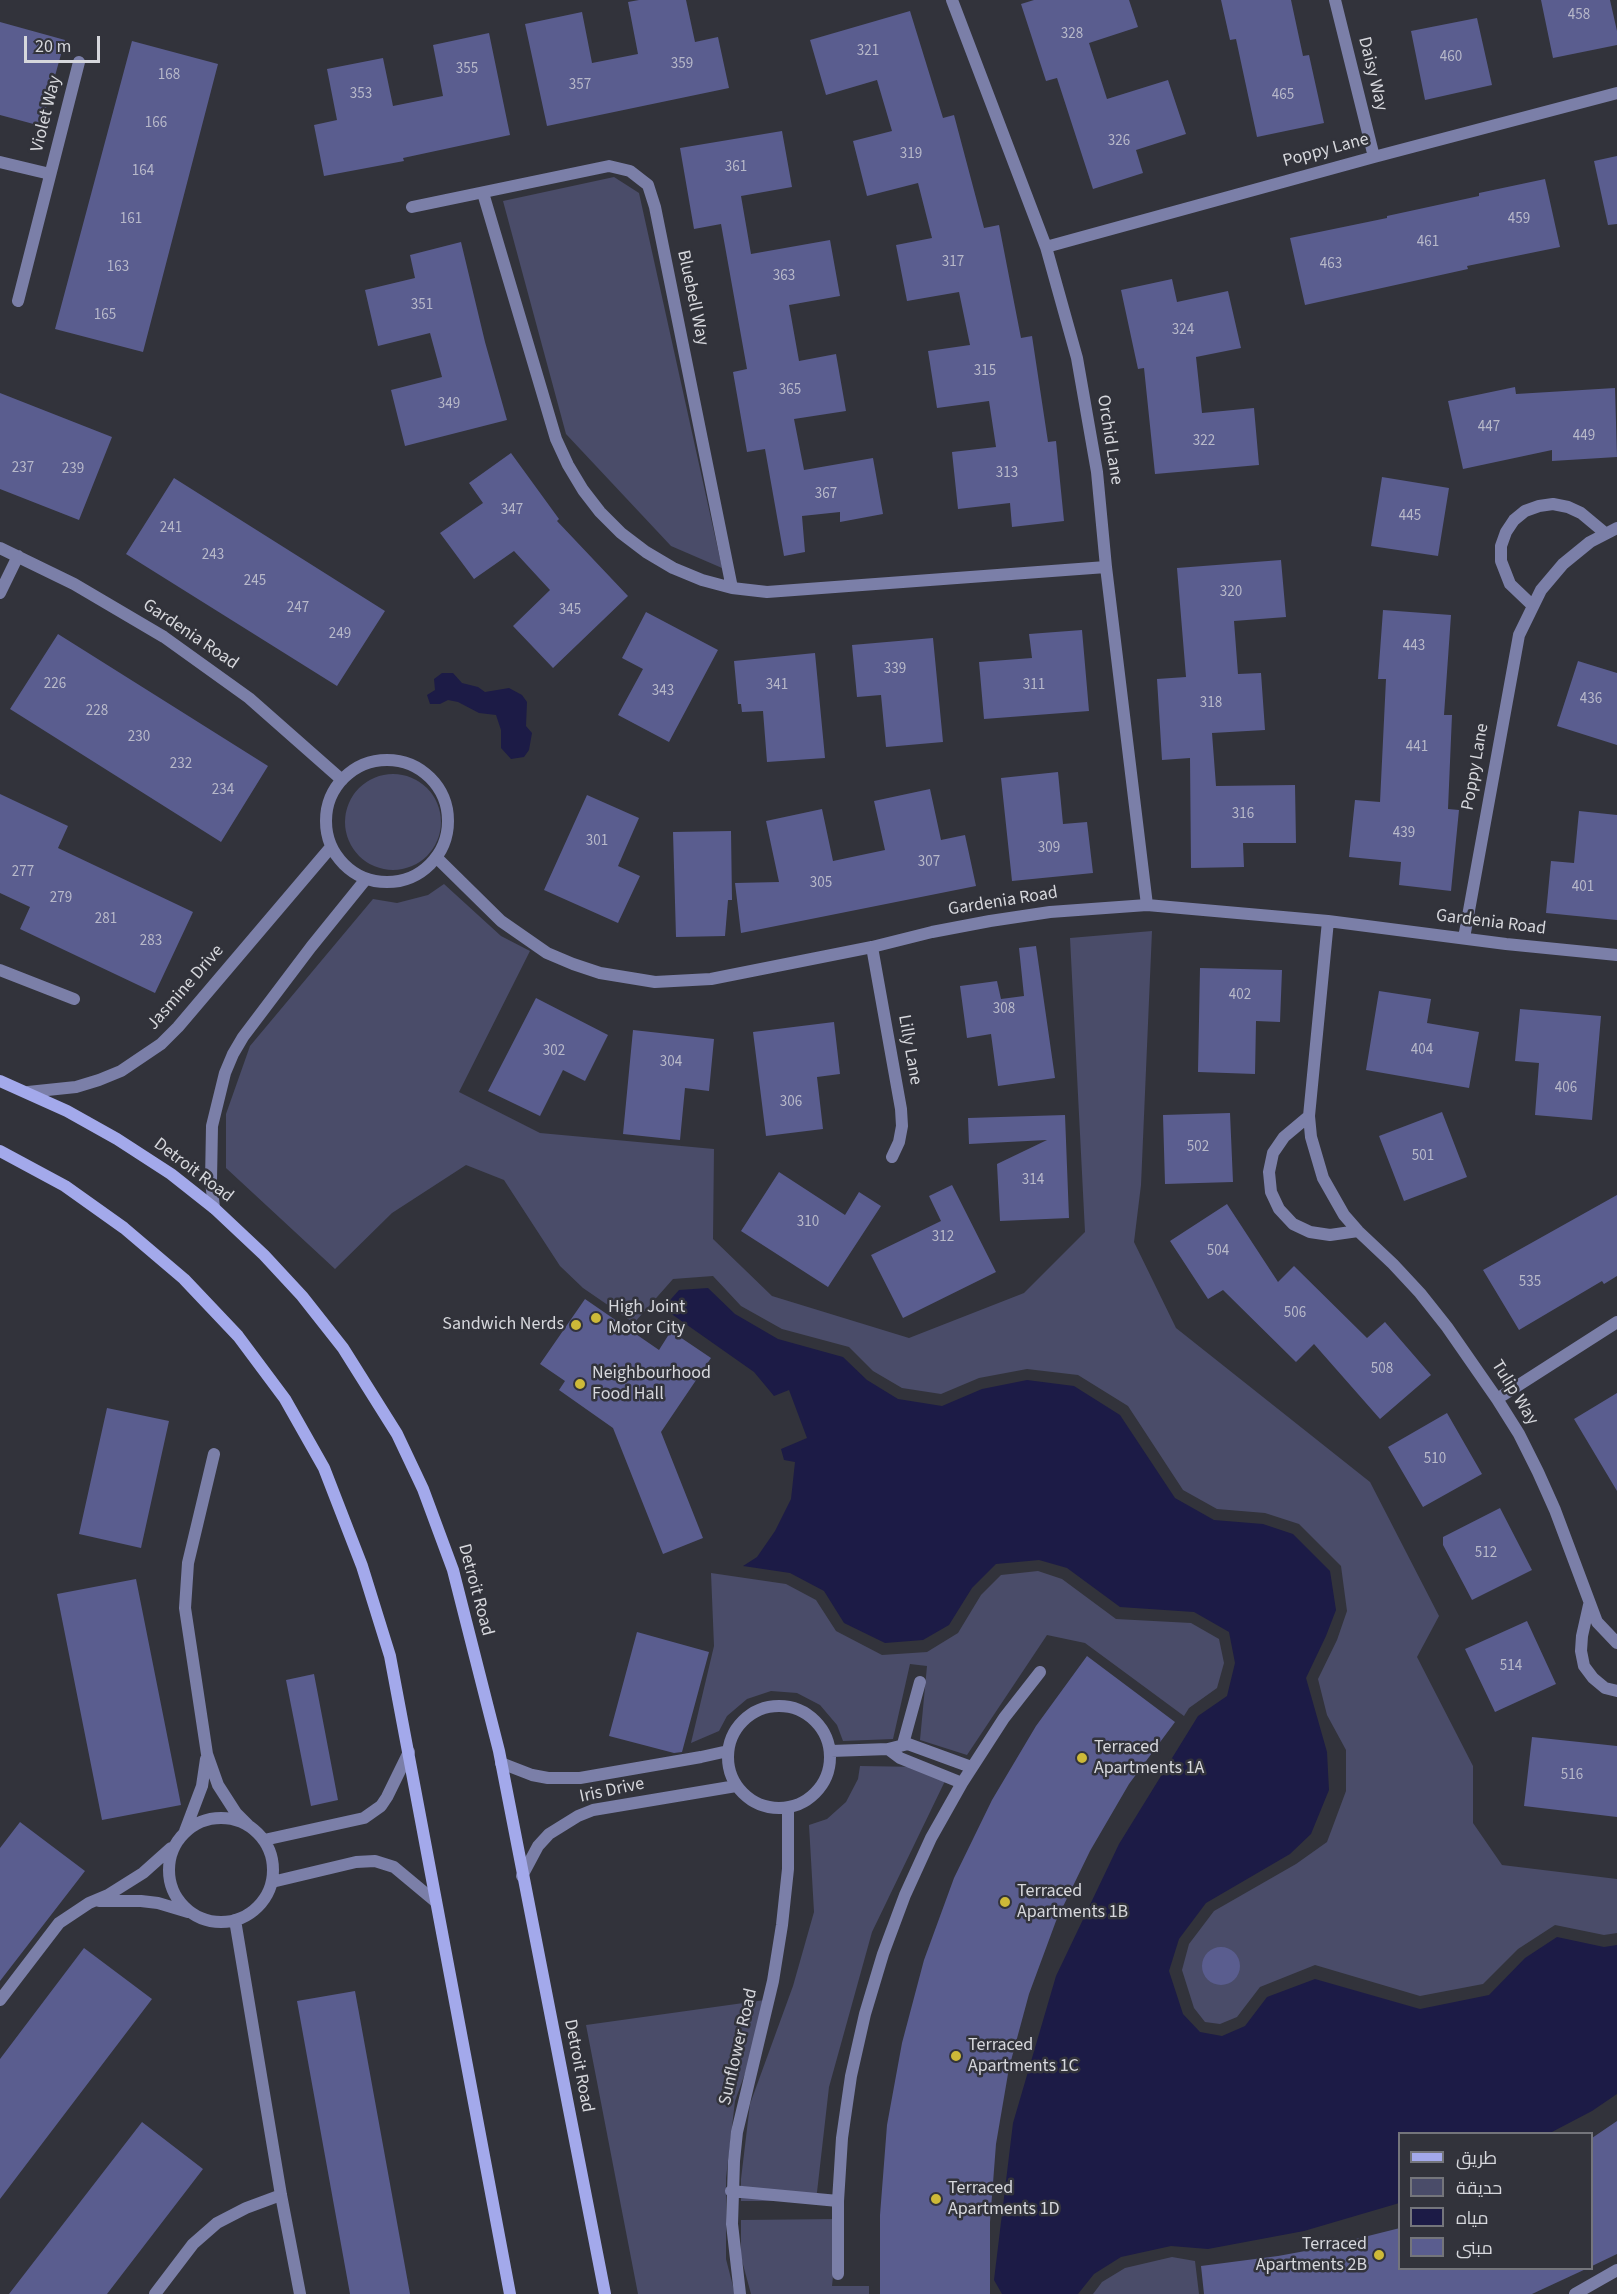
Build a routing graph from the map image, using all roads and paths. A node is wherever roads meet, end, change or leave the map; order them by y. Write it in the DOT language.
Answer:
graph roads {
  1 [pos="951,0"];
  2 [pos="1335,0"];
  3 [pos="78,62"];
  4 [pos="1617,93"];
  5 [pos="1374,157"];
  6 [pos="0,162"];
  7 [pos="50,174"];
  8 [pos="483,193"];
  9 [pos="412,207"];
  10 [pos="1046,247"];
  11 [pos="18,301"];
  12 [pos="1617,528"];
  13 [pos="1605,533"];
  14 [pos="0,548"];
  15 [pos="18,556"];
  16 [pos="1106,567"];
  17 [pos="732,588"];
  18 [pos="0,593"];
  19 [pos="1532,605"];
  20 [pos="342,780"];
  21 [pos="331,847"];
  22 [pos="437,858"];
  23 [pos="366,879"];
  24 [pos="1147,905"];
  25 [pos="1328,921"];
  26 [pos="1464,938"];
  27 [pos="872,947"];
  28 [pos="1617,955"];
  29 [pos="0,970"];
  30 [pos="74,999"];
  31 [pos="0,1081"];
  32 [pos="28,1092"];
  33 [pos="1308,1116"];
  34 [pos="0,1151"];
  35 [pos="892,1157"];
  36 [pos="214,1208"];
  37 [pos="1358,1231"];
  38 [pos="1617,1322"];
  39 [pos="1497,1399"];
  40 [pos="214,1454"];
  41 [pos="1589,1605"];
  42 [pos="1617,1643"];
  43 [pos="1040,1672"];
  44 [pos="920,1682"];
  45 [pos="1617,1691"];
  46 [pos="903,1744"];
  47 [pos="888,1749"];
  48 [pos="728,1750"];
  49 [pos="831,1751"];
  50 [pos="409,1752"];
  51 [pos="207,1754"];
  52 [pos="501,1763"];
  53 [pos="971,1767"];
  54 [pos="962,1783"];
  55 [pos="736,1786"];
  56 [pos="788,1808"];
  57 [pos="248,1825"];
  58 [pos="185,1832"];
  59 [pos="264,1840"];
  60 [pos="174,1846"];
  61 [pos="522,1876"];
  62 [pos="272,1882"];
  63 [pos="436,1902"];
  64 [pos="89,1903"];
  65 [pos="191,1912"];
  66 [pos="235,1920"];
  67 [pos="0,2000"];
  68 [pos="731,2191"];
  69 [pos="281,2195"];
  70 [pos="838,2201"];
  71 [pos="1617,2270"];
  72 [pos="838,2274"];
  73 [pos="155,2294"];
  74 [pos="300,2294"];
  75 [pos="510,2294"];
  76 [pos="605,2294"];
  77 [pos="740,2294"];
  78 [pos="1575,2294"];
  1 -- 10 [label="street, Orchid Lane"];
  2 -- 5 [label="street, Daisy Way"];
  3 -- 7 [label="street, Violet Way"];
  4 -- 5 [label="street, Poppy Lane"];
  5 -- 10 [label="street, Poppy Lane"];
  6 -- 7 [label="street, Violet Way"];
  7 -- 11 [label="street, Violet Way"];
  8 -- 9 [label="street, Bluebell Way"];
  8 -- 17 [label="street"];
  8 -- 17 [label="street, Bluebell Way"];
  10 -- 16 [label="street, Orchid Lane"];
  12 -- 13 [label="street, Poppy Lane"];
  13 -- 19 [label="street, Poppy Lane"];
  13 -- 19 [label="street"];
  14 -- 15 [label="street, Gardenia Road"];
  15 -- 18 [label="street"];
  15 -- 20 [label="street, Gardenia Road"];
  16 -- 17 [label="street"];
  16 -- 24 [label="street, Orchid Lane"];
  19 -- 26 [label="street, Poppy Lane"];
  20 -- 21 [label="street"];
  20 -- 22 [label="street"];
  21 -- 23 [label="street"];
  21 -- 32 [label="street, Jasmine Drive"];
  22 -- 23 [label="street"];
  22 -- 27 [label="street, Gardenia Road"];
  23 -- 36 [label="street"];
  24 -- 25 [label="street, Gardenia Road"];
  24 -- 27 [label="street, Gardenia Road"];
  25 -- 26 [label="street, Gardenia Road"];
  25 -- 33 [label="street, Tulip Way"];
  26 -- 28 [label="street, Gardenia Road"];
  27 -- 35 [label="street, Lilly Lane"];
  29 -- 30 [label="street"];
  31 -- 32 [label="street, Detroit Road"];
  32 -- 36 [label="street, Detroit Road"];
  33 -- 37 [label="street, Tulip Way"];
  33 -- 37 [label="street"];
  34 -- 50 [label="street"];
  36 -- 52 [label="street, Detroit Road"];
  37 -- 39 [label="street, Tulip Way"];
  38 -- 39 [label="street"];
  39 -- 41 [label="street, Tulip Way"];
  40 -- 51 [label="street"];
  41 -- 42 [label="street, Tulip Way"];
  41 -- 45 [label="street"];
  43 -- 53 [label="street"];
  44 -- 46 [label="street"];
  46 -- 47 [label="street"];
  46 -- 53 [label="street"];
  47 -- 49 [label="street"];
  47 -- 54 [label="street"];
  48 -- 49 [label="street"];
  48 -- 52 [label="street, Iris Drive"];
  48 -- 55 [label="street"];
  49 -- 56 [label="street"];
  50 -- 59 [label="street"];
  50 -- 63 [label="street"];
  51 -- 57 [label="street"];
  51 -- 58 [label="street"];
  52 -- 61 [label="street, Detroit Road"];
  53 -- 54 [label="street"];
  54 -- 70 [label="street"];
  55 -- 56 [label="street"];
  55 -- 61 [label="street, Iris Drive"];
  56 -- 68 [label="street, Sunflower Road"];
  57 -- 58 [label="street"];
  57 -- 59 [label="street"];
  58 -- 60 [label="street"];
  59 -- 62 [label="street"];
  60 -- 64 [label="street"];
  60 -- 65 [label="street"];
  61 -- 76 [label="street, Detroit Road"];
  62 -- 63 [label="street"];
  62 -- 66 [label="street"];
  63 -- 75 [label="street"];
  64 -- 65 [label="street"];
  64 -- 67 [label="street"];
  65 -- 66 [label="street"];
  66 -- 69 [label="street"];
  68 -- 70 [label="street"];
  68 -- 77 [label="street, Sunflower Road"];
  69 -- 73 [label="street"];
  69 -- 74 [label="street"];
  70 -- 72 [label="street"];
  71 -- 78 [label="street"];
}
